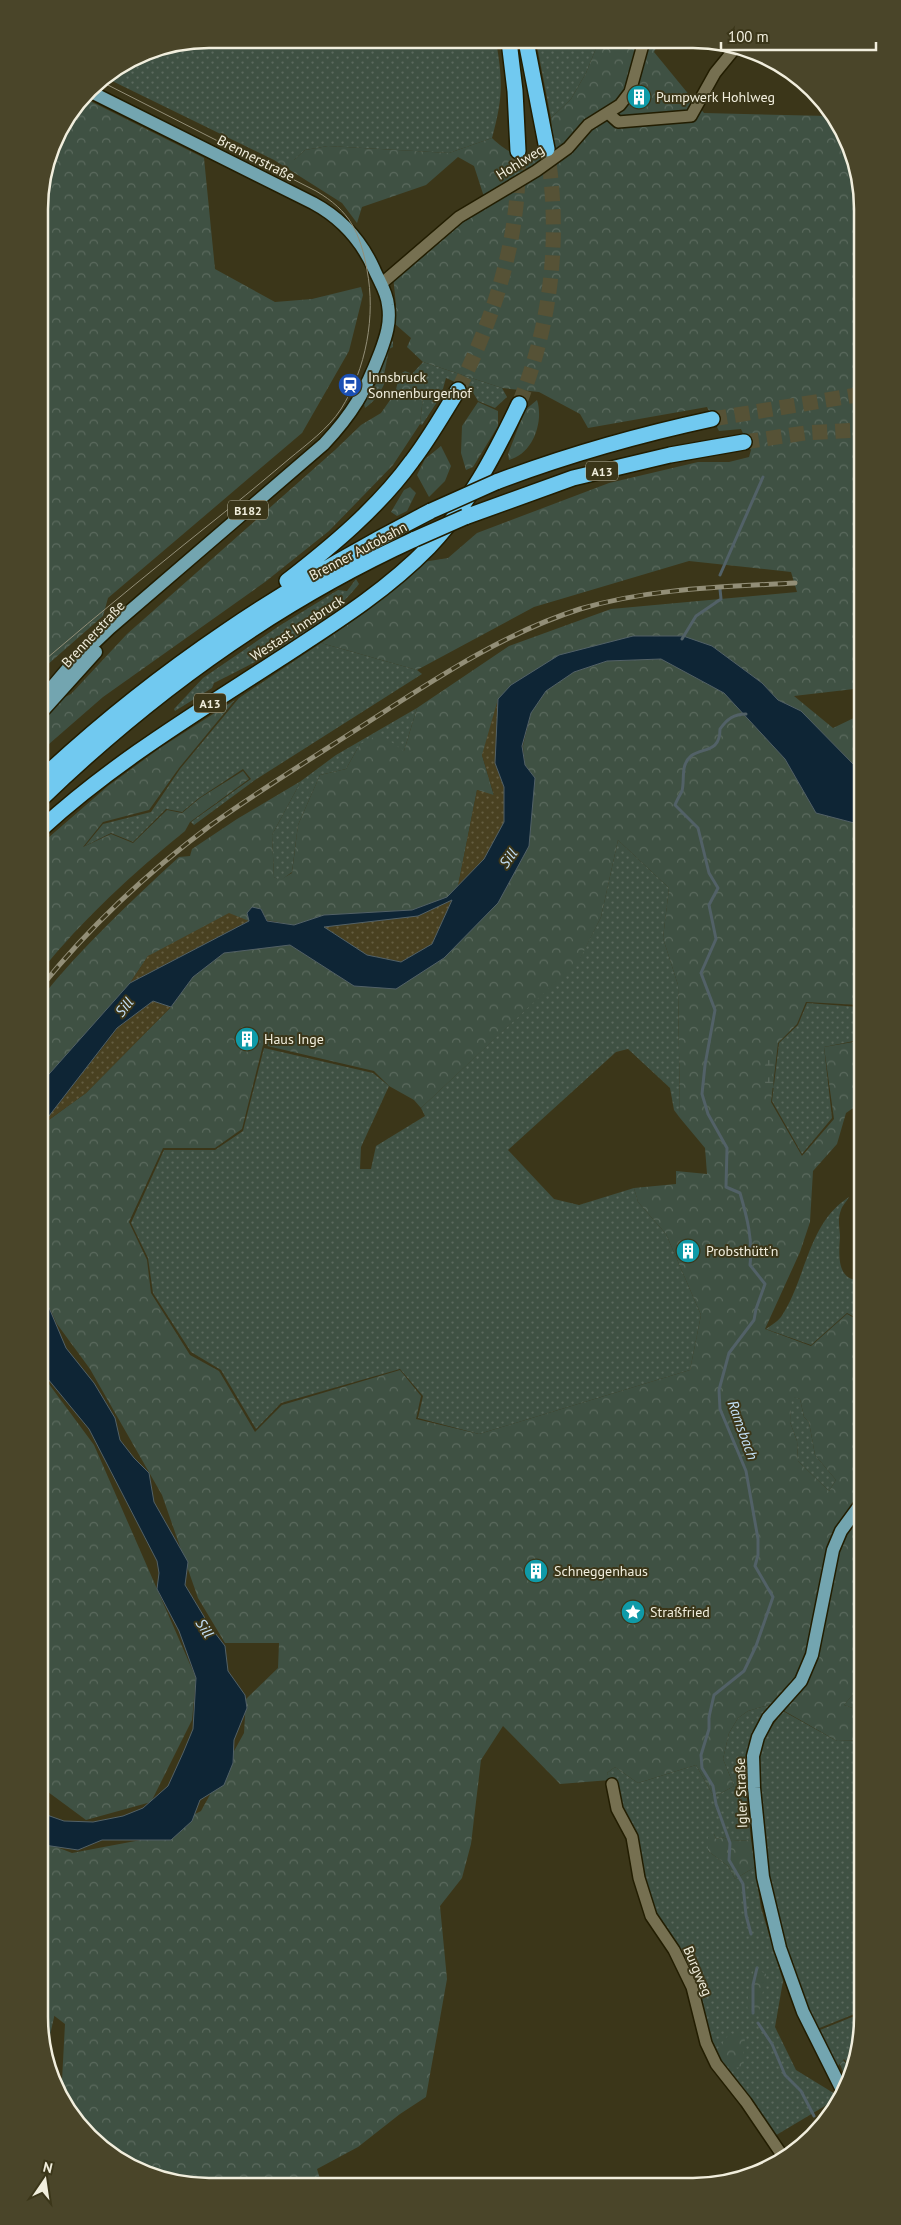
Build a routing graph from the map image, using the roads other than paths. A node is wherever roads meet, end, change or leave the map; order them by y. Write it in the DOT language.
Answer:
graph roads {
  1 [pos="510,48"];
  2 [pos="527,48"];
  3 [pos="642,48"];
  4 [pos="732,53"];
  5 [pos="96,94"];
  6 [pos="608,112"];
  7 [pos="546,149"];
  8 [pos="518,151"];
  9 [pos="381,284"];
  10 [pos="458,390"];
  11 [pos="519,404"];
  12 [pos="712,419"];
  13 [pos="744,442"];
  14 [pos="147,598"];
  15 [pos="197,651"];
  16 [pos="48,692"];
  17 [pos="48,705"];
  18 [pos="48,773"];
  19 [pos="48,792"];
  20 [pos="48,823"];
  21 [pos="853,1514"];
  22 [pos="612,1784"];
  23 [pos="838,2084"];
  24 [pos="780,2151"];
  1 -- 8 [label="highway"];
  2 -- 7 [label="highway"];
  3 -- 6 [label="street, Hohlweg"];
  4 -- 6 [label="street"];
  5 -- 9 [label="main road, Brennerstraße / B182"];
  6 -- 9 [label="street, Hohlweg"];
  9 -- 14 [label="main road, Brennerstraße / B182"];
  10 -- 15 [label="highway, A13"];
  11 -- 20 [label="highway, Westast Innsbruck / A13"];
  12 -- 15 [label="highway, Brenner Autobahn / A13, bridge"];
  13 -- 19 [label="highway, Brenner Autobahn / A13, bridge"];
  14 -- 16 [label="main road, Brennerstraße / B182"];
  14 -- 17 [label="main road, Brennerstraße / B182"];
  15 -- 18 [label="highway, Brenner Autobahn / A13"];
  21 -- 23 [label="main road, Igler Straße"];
  22 -- 24 [label="street, Burgweg"];
}
